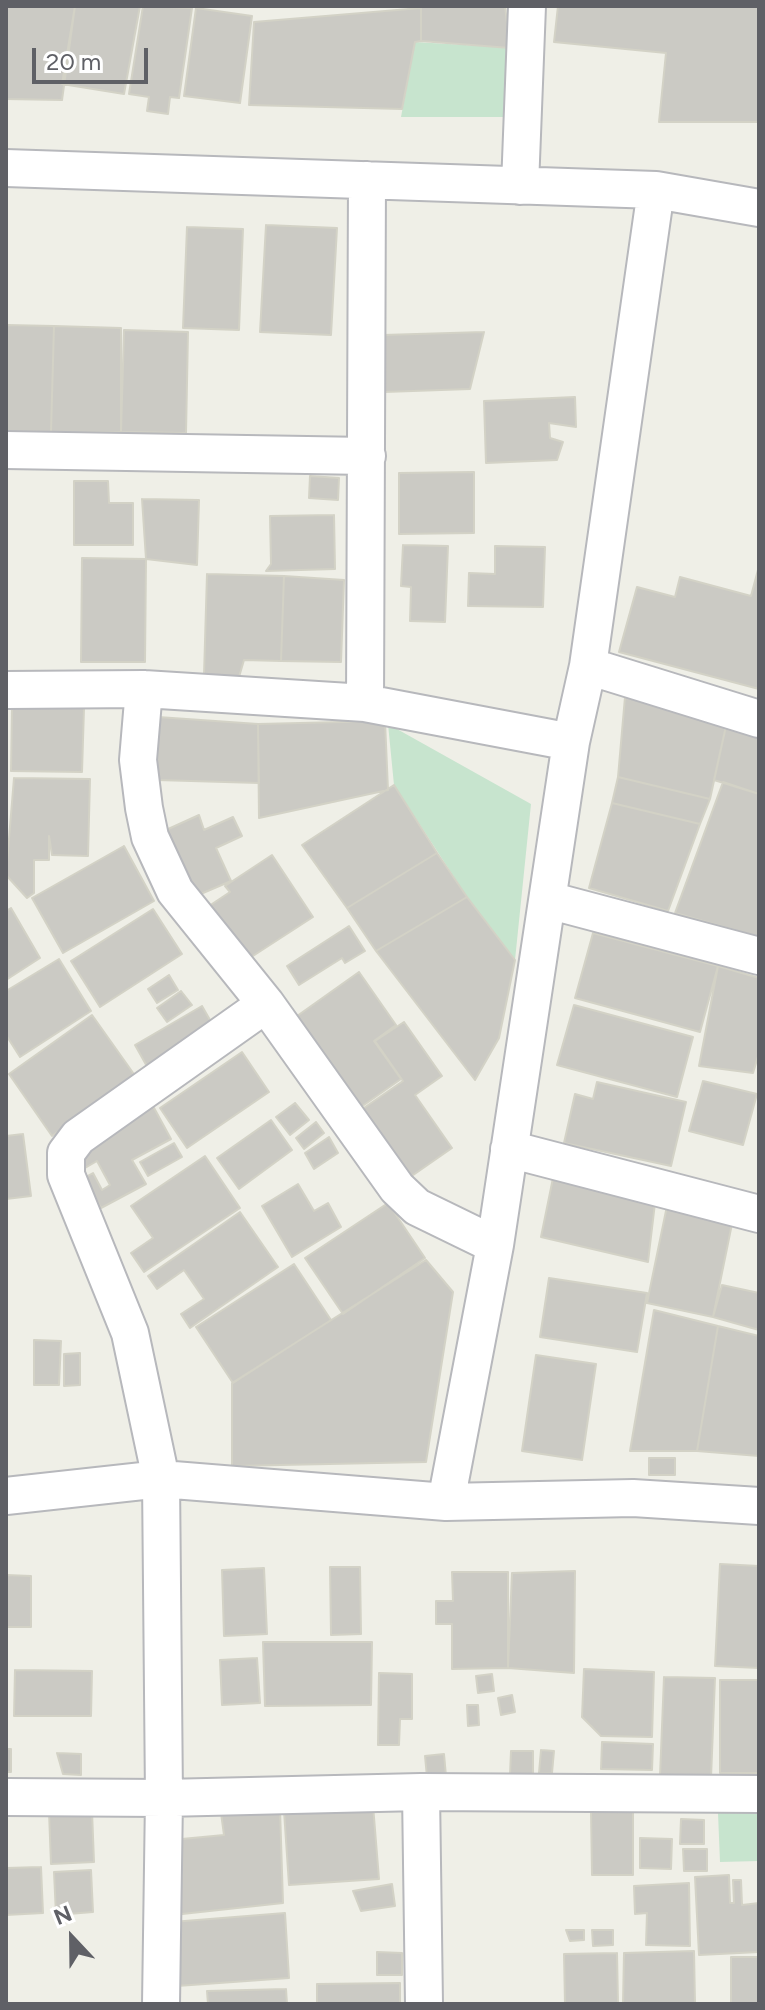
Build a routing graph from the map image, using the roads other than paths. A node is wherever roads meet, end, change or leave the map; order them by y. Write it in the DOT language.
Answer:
graph roads {
  1 [pos="527,6"];
  2 [pos="6,168"];
  3 [pos="367,180"];
  4 [pos="520,186"];
  5 [pos="656,190"];
  6 [pos="759,208"];
  7 [pos="6,450"];
  8 [pos="367,456"];
  9 [pos="588,666"];
  10 [pos="144,689"];
  11 [pos="6,690"];
  12 [pos="365,703"];
  13 [pos="759,719"];
  14 [pos="571,742"];
  15 [pos="548,900"];
  16 [pos="759,956"];
  17 [pos="266,1004"];
  18 [pos="509,1149"];
  19 [pos="759,1214"];
  20 [pos="495,1245"];
  21 [pos="161,1479"];
  22 [pos="6,1496"];
  23 [pos="446,1502"];
  24 [pos="759,1506"];
  25 [pos="421,1792"];
  26 [pos="759,1794"];
  27 [pos="6,1797"];
  28 [pos="164,1798"];
  29 [pos="161,2004"];
  30 [pos="424,2004"];
  1 -- 4 [label="street"];
  2 -- 3 [label="street"];
  3 -- 4 [label="street"];
  3 -- 8 [label="street"];
  4 -- 5 [label="street"];
  5 -- 6 [label="street"];
  5 -- 9 [label="street"];
  7 -- 8 [label="street"];
  8 -- 12 [label="street"];
  9 -- 13 [label="street"];
  9 -- 14 [label="street"];
  10 -- 11 [label="street"];
  10 -- 12 [label="street"];
  10 -- 17 [label="street"];
  12 -- 14 [label="street"];
  14 -- 15 [label="street"];
  15 -- 16 [label="street"];
  15 -- 18 [label="street"];
  17 -- 20 [label="street"];
  17 -- 21 [label="street"];
  18 -- 19 [label="street"];
  18 -- 20 [label="street"];
  20 -- 23 [label="street"];
  21 -- 22 [label="street"];
  21 -- 23 [label="street"];
  21 -- 28 [label="street"];
  23 -- 24 [label="street"];
  25 -- 26 [label="street"];
  25 -- 28 [label="street"];
  25 -- 30 [label="street"];
  27 -- 28 [label="street"];
  28 -- 29 [label="street"];
}
